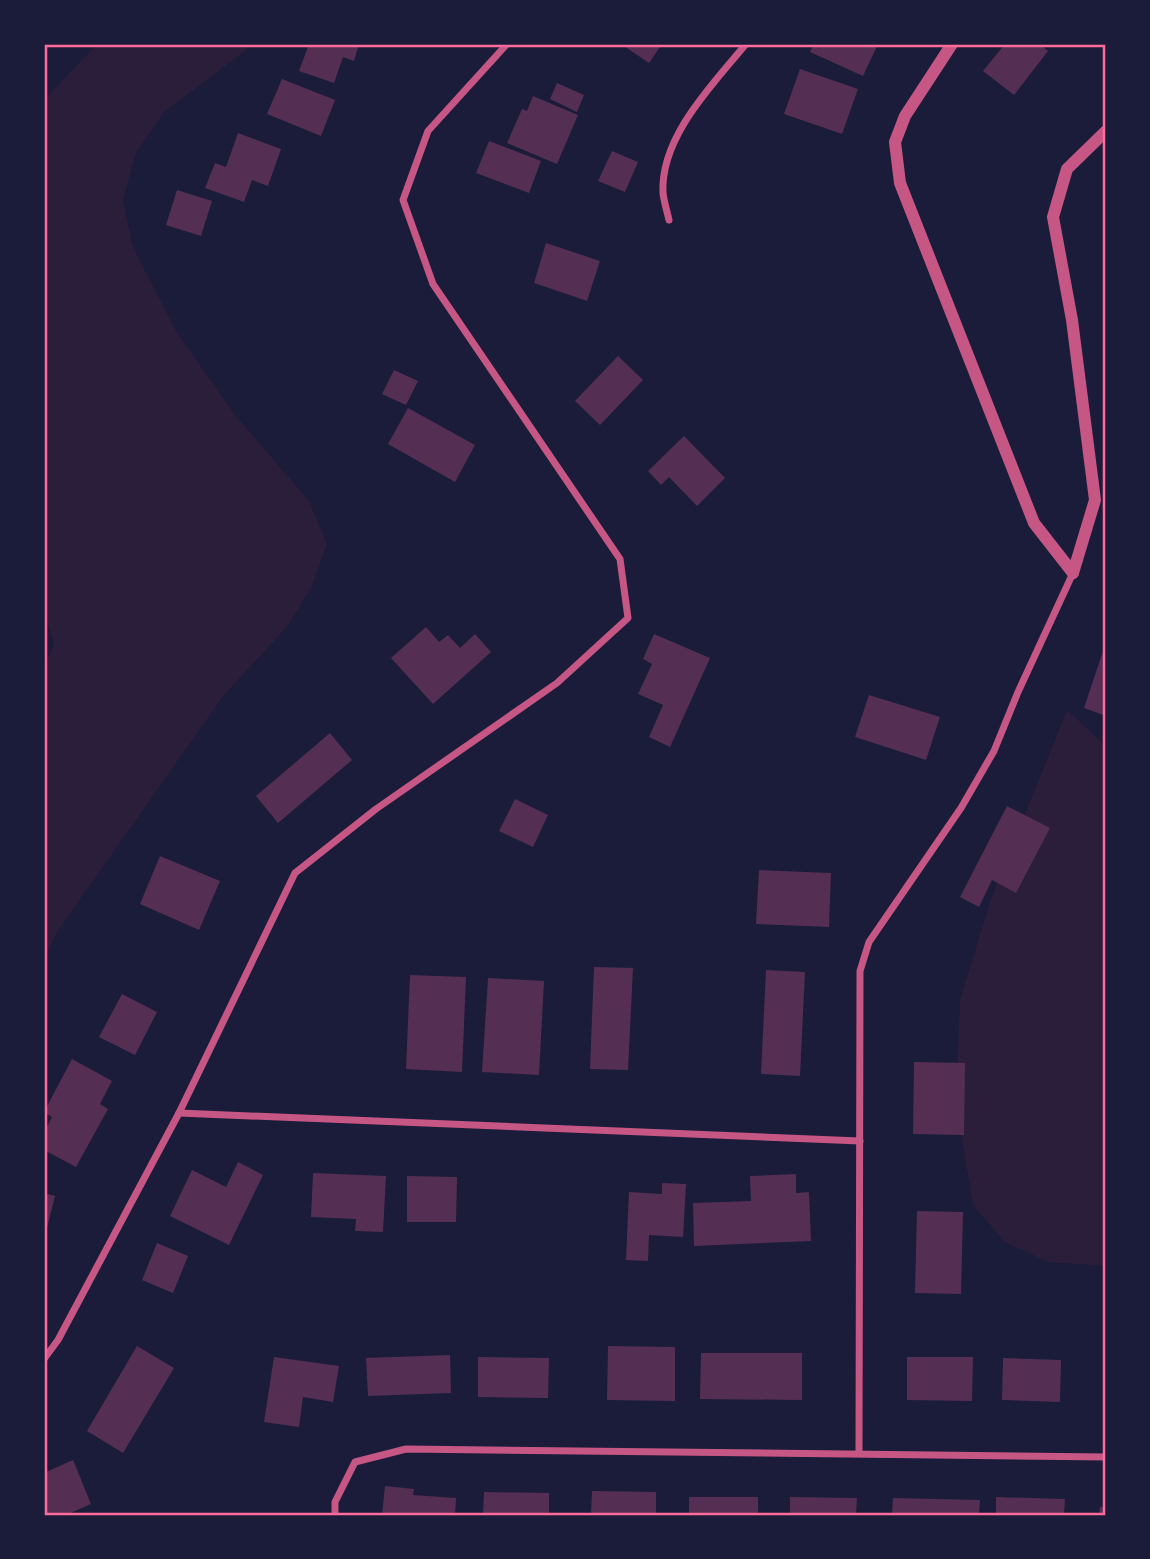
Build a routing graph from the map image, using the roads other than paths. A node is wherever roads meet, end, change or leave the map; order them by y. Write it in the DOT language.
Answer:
graph roads {
  1 [pos="507,44"];
  2 [pos="746,44"];
  3 [pos="952,44"];
  4 [pos="1106,131"];
  5 [pos="669,220"];
  6 [pos="1073,573"];
  7 [pos="179,1113"];
  8 [pos="860,1141"];
  9 [pos="44,1359"];
  10 [pos="859,1452"];
  11 [pos="1106,1457"];
  12 [pos="335,1515"];
  1 -- 7 [label="street"];
  2 -- 5 [label="street"];
  3 -- 6 [label="street"];
  4 -- 6 [label="street"];
  6 -- 8 [label="street"];
  7 -- 8 [label="street"];
  7 -- 9 [label="street"];
  8 -- 10 [label="street"];
  10 -- 11 [label="street"];
  10 -- 12 [label="street"];
}
